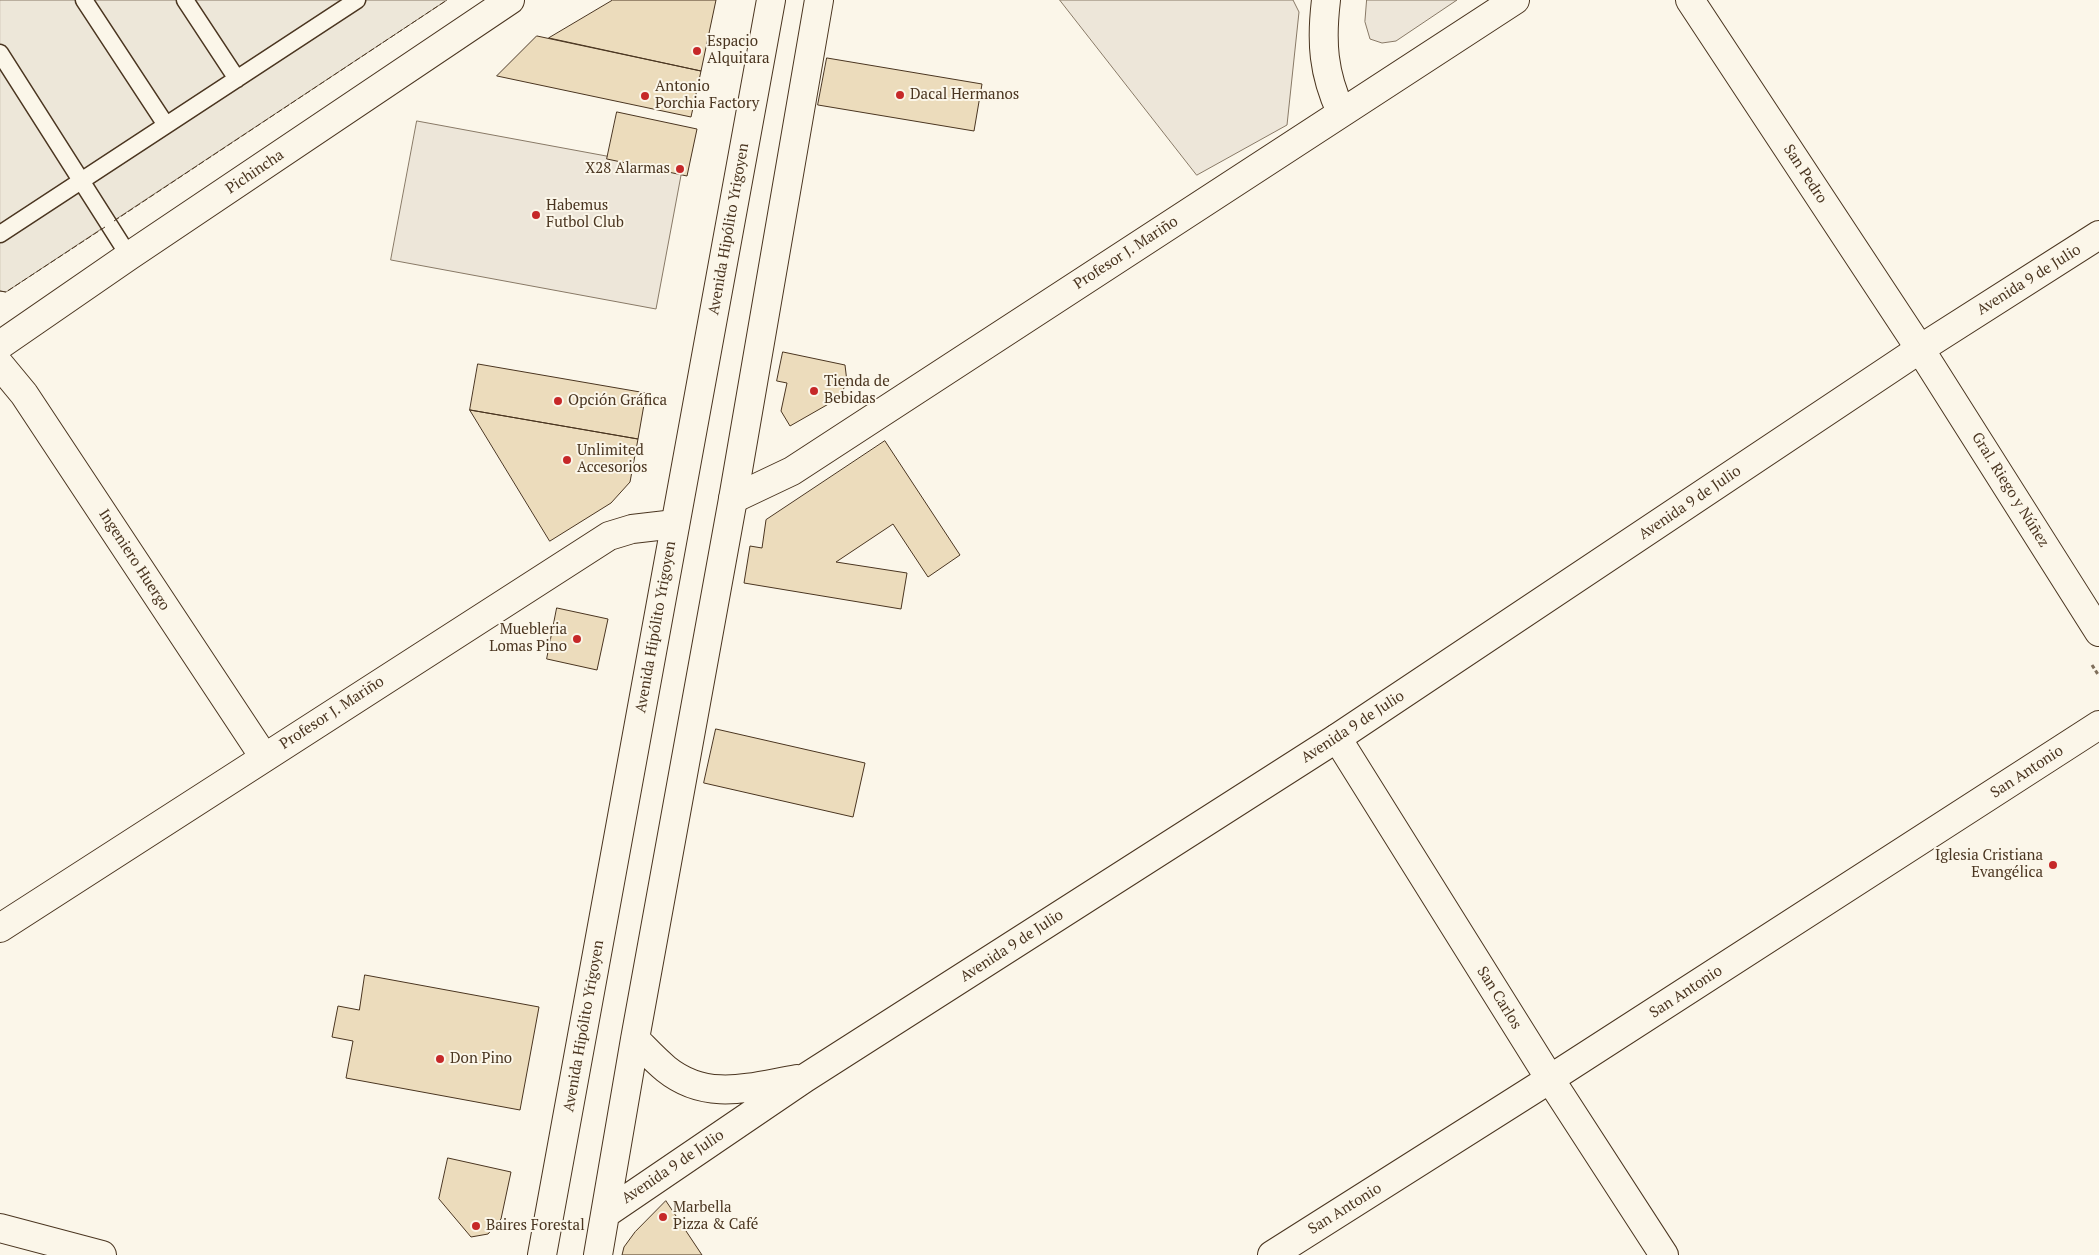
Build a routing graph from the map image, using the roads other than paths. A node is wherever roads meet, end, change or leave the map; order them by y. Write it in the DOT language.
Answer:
graph roads {
  1 [pos="84,0"];
  2 [pos="185,0"];
  3 [pos="357,0"];
  4 [pos="510,0"];
  5 [pos="771,0"];
  6 [pos="819,0"];
  7 [pos="1326,0"];
  8 [pos="1515,0"];
  9 [pos="1690,0"];
  10 [pos="0,52"];
  11 [pos="237,79"];
  12 [pos="1341,112"];
  13 [pos="166,126"];
  14 [pos="81,181"];
  15 [pos="0,234"];
  16 [pos="2099,235"];
  17 [pos="129,256"];
  18 [pos="0,345"];
  19 [pos="1920,349"];
  20 [pos="0,365"];
  21 [pos="733,499"];
  22 [pos="675,524"];
  23 [pos="2099,632"];
  24 [pos="2099,725"];
  25 [pos="1337,738"];
  26 [pos="264,757"];
  27 [pos="0,928"];
  28 [pos="635,1039"];
  29 [pos="806,1078"];
  30 [pos="1550,1079"];
  31 [pos="604,1214"];
  32 [pos="0,1228"];
  33 [pos="102,1255"];
  34 [pos="542,1255"];
  35 [pos="598,1255"];
  36 [pos="1272,1255"];
  37 [pos="1664,1255"];
  1 -- 13 [label="lane"];
  2 -- 11 [label="lane"];
  3 -- 11 [label="lane"];
  4 -- 17 [label="street, Pichincha"];
  5 -- 22 [label="street, Avenida Hipólito Yrigoyen"];
  6 -- 21 [label="street"];
  7 -- 12 [label="street"];
  8 -- 12 [label="street, Profesor J. Mariño"];
  9 -- 19 [label="street, San Pedro"];
  10 -- 14 [label="lane"];
  11 -- 13 [label="lane"];
  12 -- 21 [label="street, Profesor J. Mariño"];
  13 -- 14 [label="lane"];
  14 -- 15 [label="lane"];
  14 -- 17 [label="lane"];
  16 -- 19 [label="street, Avenida 9 de Julio"];
  17 -- 18 [label="street, Pichincha"];
  19 -- 23 [label="street, Gral. Riego y Núñez"];
  19 -- 25 [label="street, Avenida 9 de Julio"];
  20 -- 26 [label="street, Ingeniero Huergo"];
  21 -- 28 [label="street"];
  22 -- 26 [label="street, Profesor J. Mariño"];
  22 -- 34 [label="street, Avenida Hipólito Yrigoyen"];
  24 -- 30 [label="street, San Antonio"];
  25 -- 29 [label="street, Avenida 9 de Julio"];
  25 -- 30 [label="street, San Carlos"];
  26 -- 27 [label="street, Profesor J. Mariño"];
  28 -- 29 [label="street"];
  28 -- 31 [label="street"];
  29 -- 31 [label="street, Avenida 9 de Julio"];
  30 -- 36 [label="street, San Antonio"];
  30 -- 37 [label="street, San Carlos"];
  31 -- 35 [label="street"];
  32 -- 33 [label="street"];
}
